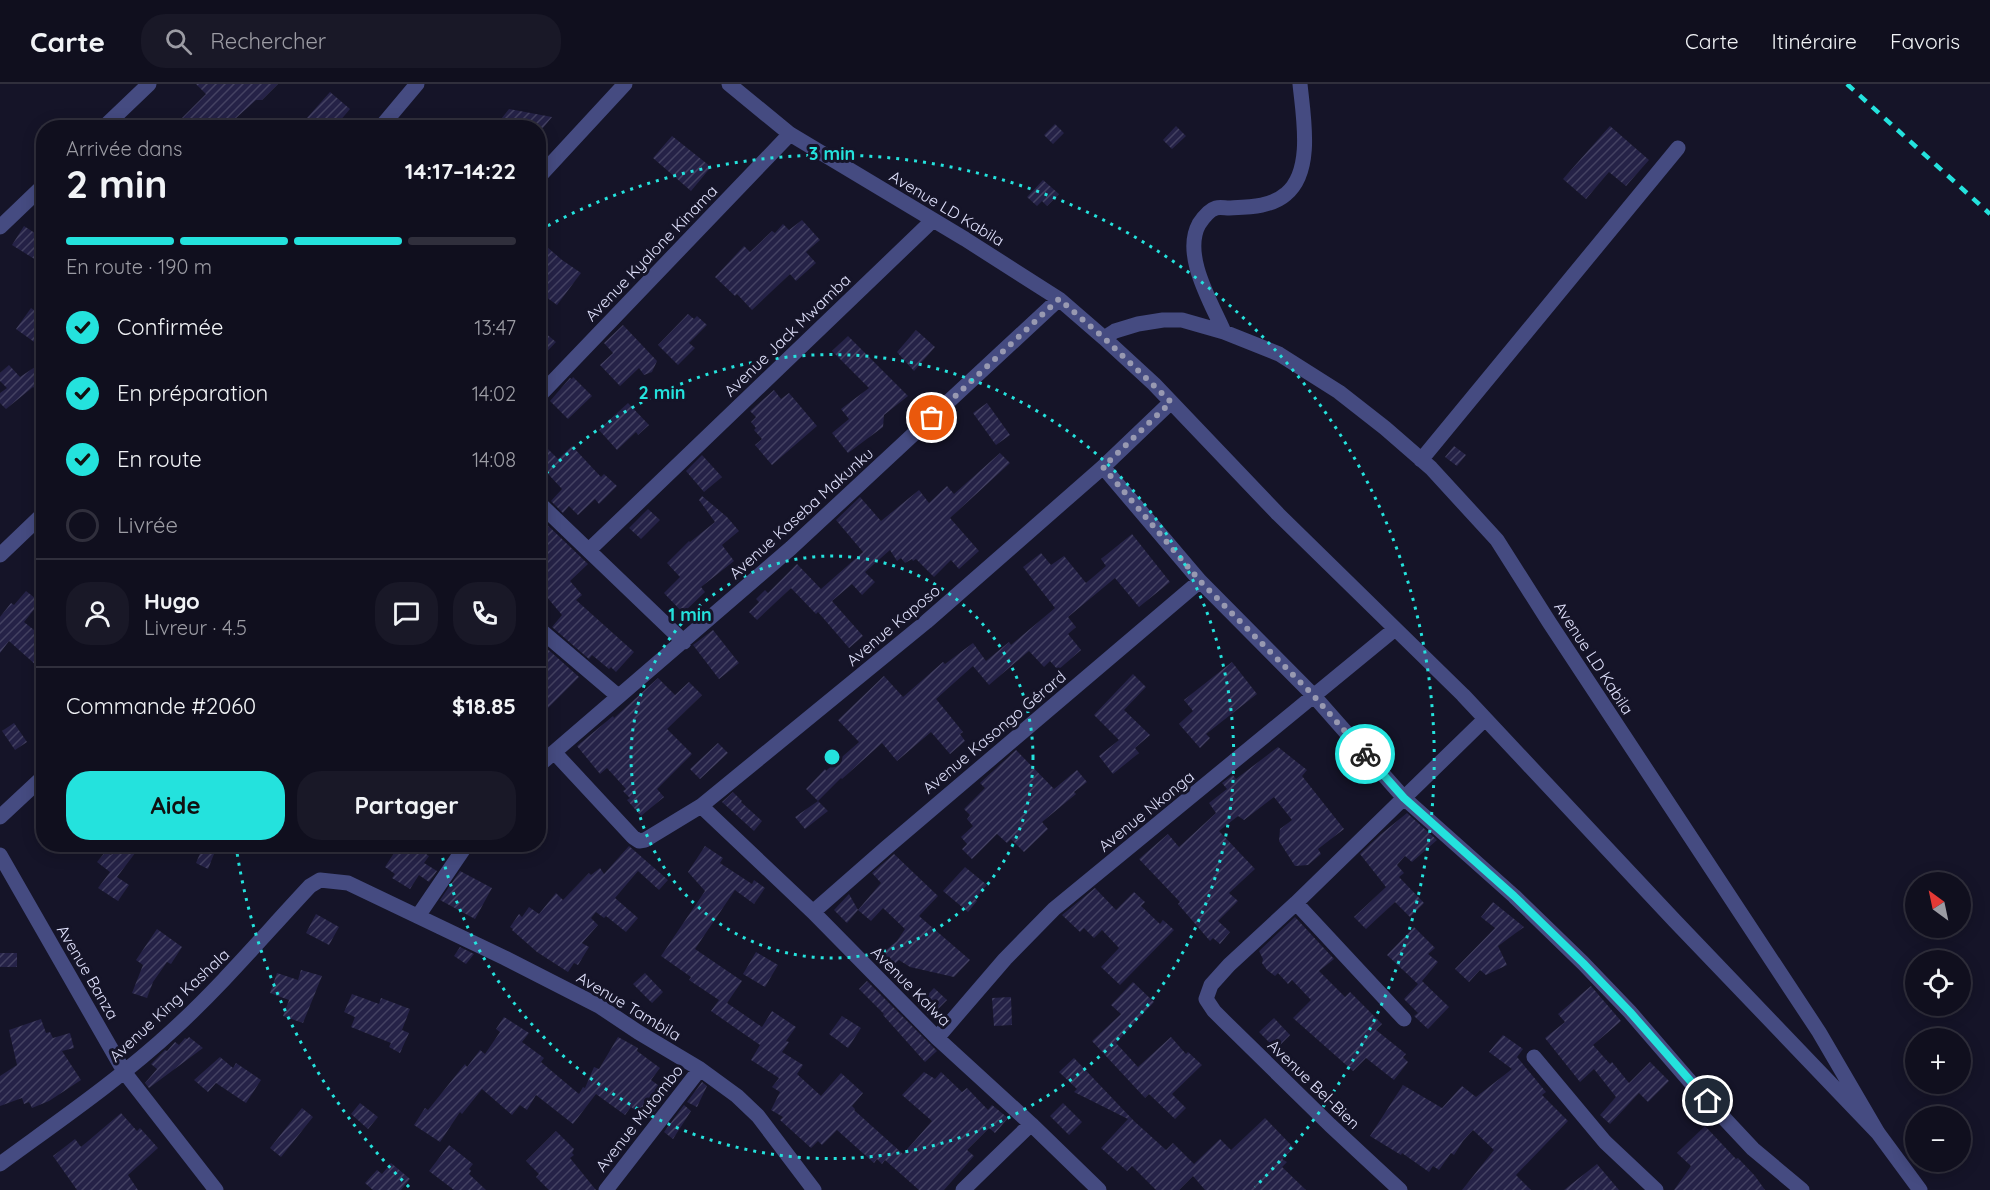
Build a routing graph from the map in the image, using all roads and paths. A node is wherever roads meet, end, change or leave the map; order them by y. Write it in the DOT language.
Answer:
graph roads {
  1 [pos="148,84"];
  2 [pos="417,84"];
  3 [pos="625,84"];
  4 [pos="729,84"];
  5 [pos="1300,84"];
  6 [pos="110,120"];
  7 [pos="388,120"];
  8 [pos="790,134"];
  9 [pos="1678,148"];
  10 [pos="546,169"];
  11 [pos="36,193"];
  12 [pos="932,221"];
  13 [pos="0,227"];
  14 [pos="1059,299"];
  15 [pos="1224,332"];
  16 [pos="1104,338"];
  17 [pos="546,389"];
  18 [pos="1171,402"];
  19 [pos="1421,460"];
  20 [pos="1103,467"];
  21 [pos="546,510"];
  22 [pos="36,521"];
  23 [pos="589,550"];
  24 [pos="0,555"];
  25 [pos="1200,581"];
  26 [pos="1395,629"];
  27 [pos="546,635"];
  28 [pos="684,642"];
  29 [pos="1313,695"];
  30 [pos="618,696"];
  31 [pos="1485,719"];
  32 [pos="554,752"];
  33 [pos="546,759"];
  34 [pos="36,783"];
  35 [pos="1404,798"];
  36 [pos="701,806"];
  37 [pos="0,817"];
  38 [pos="461,852"];
  39 [pos="0,855"];
  40 [pos="320,880"];
  41 [pos="1296,903"];
  42 [pos="813,912"];
  43 [pos="418,916"];
  44 [pos="1404,1019"];
  45 [pos="937,1038"];
  46 [pos="1534,1057"];
  47 [pos="700,1069"];
  48 [pos="125,1073"];
  49 [pos="1031,1124"];
  50 [pos="1878,1132"];
  51 [pos="0,1164"];
  52 [pos="216,1190"];
  53 [pos="606,1190"];
  54 [pos="814,1190"];
  55 [pos="963,1190"];
  56 [pos="1099,1190"];
  57 [pos="1401,1190"];
  58 [pos="1656,1190"];
  59 [pos="1802,1190"];
  60 [pos="1920,1190"];
  1 -- 6 [label="street"];
  2 -- 7 [label="street"];
  3 -- 10 [label="street"];
  4 -- 8 [label="street, Avenue LD Kabila"];
  5 -- 15 [label="street"];
  8 -- 12 [label="street, Avenue LD Kabila"];
  8 -- 17 [label="street, Avenue Kyalone Kinama"];
  9 -- 19 [label="street"];
  11 -- 13 [label="street"];
  12 -- 14 [label="street, Avenue LD Kabila"];
  12 -- 23 [label="street, Avenue Jack Mwamba"];
  14 -- 16 [label="street, Avenue LD Kabila"];
  14 -- 28 [label="street, Avenue Kaseba Makunku"];
  15 -- 16 [label="street, Avenue LD Kabila"];
  15 -- 19 [label="street, Avenue LD Kabila"];
  16 -- 18 [label="street, Avenue LD Kabila"];
  18 -- 20 [label="street, Avenue Kaposo"];
  18 -- 26 [label="street, Avenue LD Kabila"];
  19 -- 50 [label="street, Avenue LD Kabila"];
  20 -- 25 [label="street"];
  20 -- 36 [label="street, Avenue Kaposo"];
  21 -- 23 [label="street"];
  22 -- 24 [label="street"];
  23 -- 28 [label="street"];
  25 -- 29 [label="street"];
  25 -- 42 [label="street, Avenue Kasongo Gérard"];
  26 -- 29 [label="street, Avenue Nkonga"];
  26 -- 31 [label="street, Avenue LD Kabila"];
  27 -- 30 [label="street"];
  28 -- 30 [label="street, Avenue Kaseba Makunku"];
  29 -- 35 [label="street"];
  29 -- 45 [label="street, Avenue Nkonga"];
  30 -- 32 [label="street, Avenue Kaseba Makunku"];
  31 -- 35 [label="street"];
  31 -- 50 [label="street, Avenue LD Kabila"];
  32 -- 33 [label="street, Avenue Kaseba Makunku"];
  32 -- 36 [label="street, Avenue Kaposo"];
  34 -- 37 [label="street"];
  35 -- 41 [label="street"];
  35 -- 59 [label="street"];
  36 -- 42 [label="street, Avenue Kalwa"];
  38 -- 43 [label="street"];
  39 -- 48 [label="street, Avenue Banza"];
  40 -- 43 [label="street, Avenue Tambila"];
  40 -- 48 [label="street, Avenue King Kashala"];
  41 -- 44 [label="street"];
  41 -- 57 [label="street, Avenue Bel-Bien"];
  42 -- 45 [label="street, Avenue Kalwa"];
  43 -- 47 [label="street, Avenue Tambila"];
  45 -- 49 [label="street, Avenue Kalwa"];
  46 -- 58 [label="street"];
  47 -- 53 [label="street, Avenue Mutombo"];
  47 -- 54 [label="street, Avenue Tambila"];
  48 -- 51 [label="street, Avenue King Kashala"];
  48 -- 52 [label="street, Avenue Banza"];
  49 -- 55 [label="street"];
  49 -- 56 [label="street, Avenue Kalwa"];
  50 -- 60 [label="street, Avenue LD Kabila"];
}
